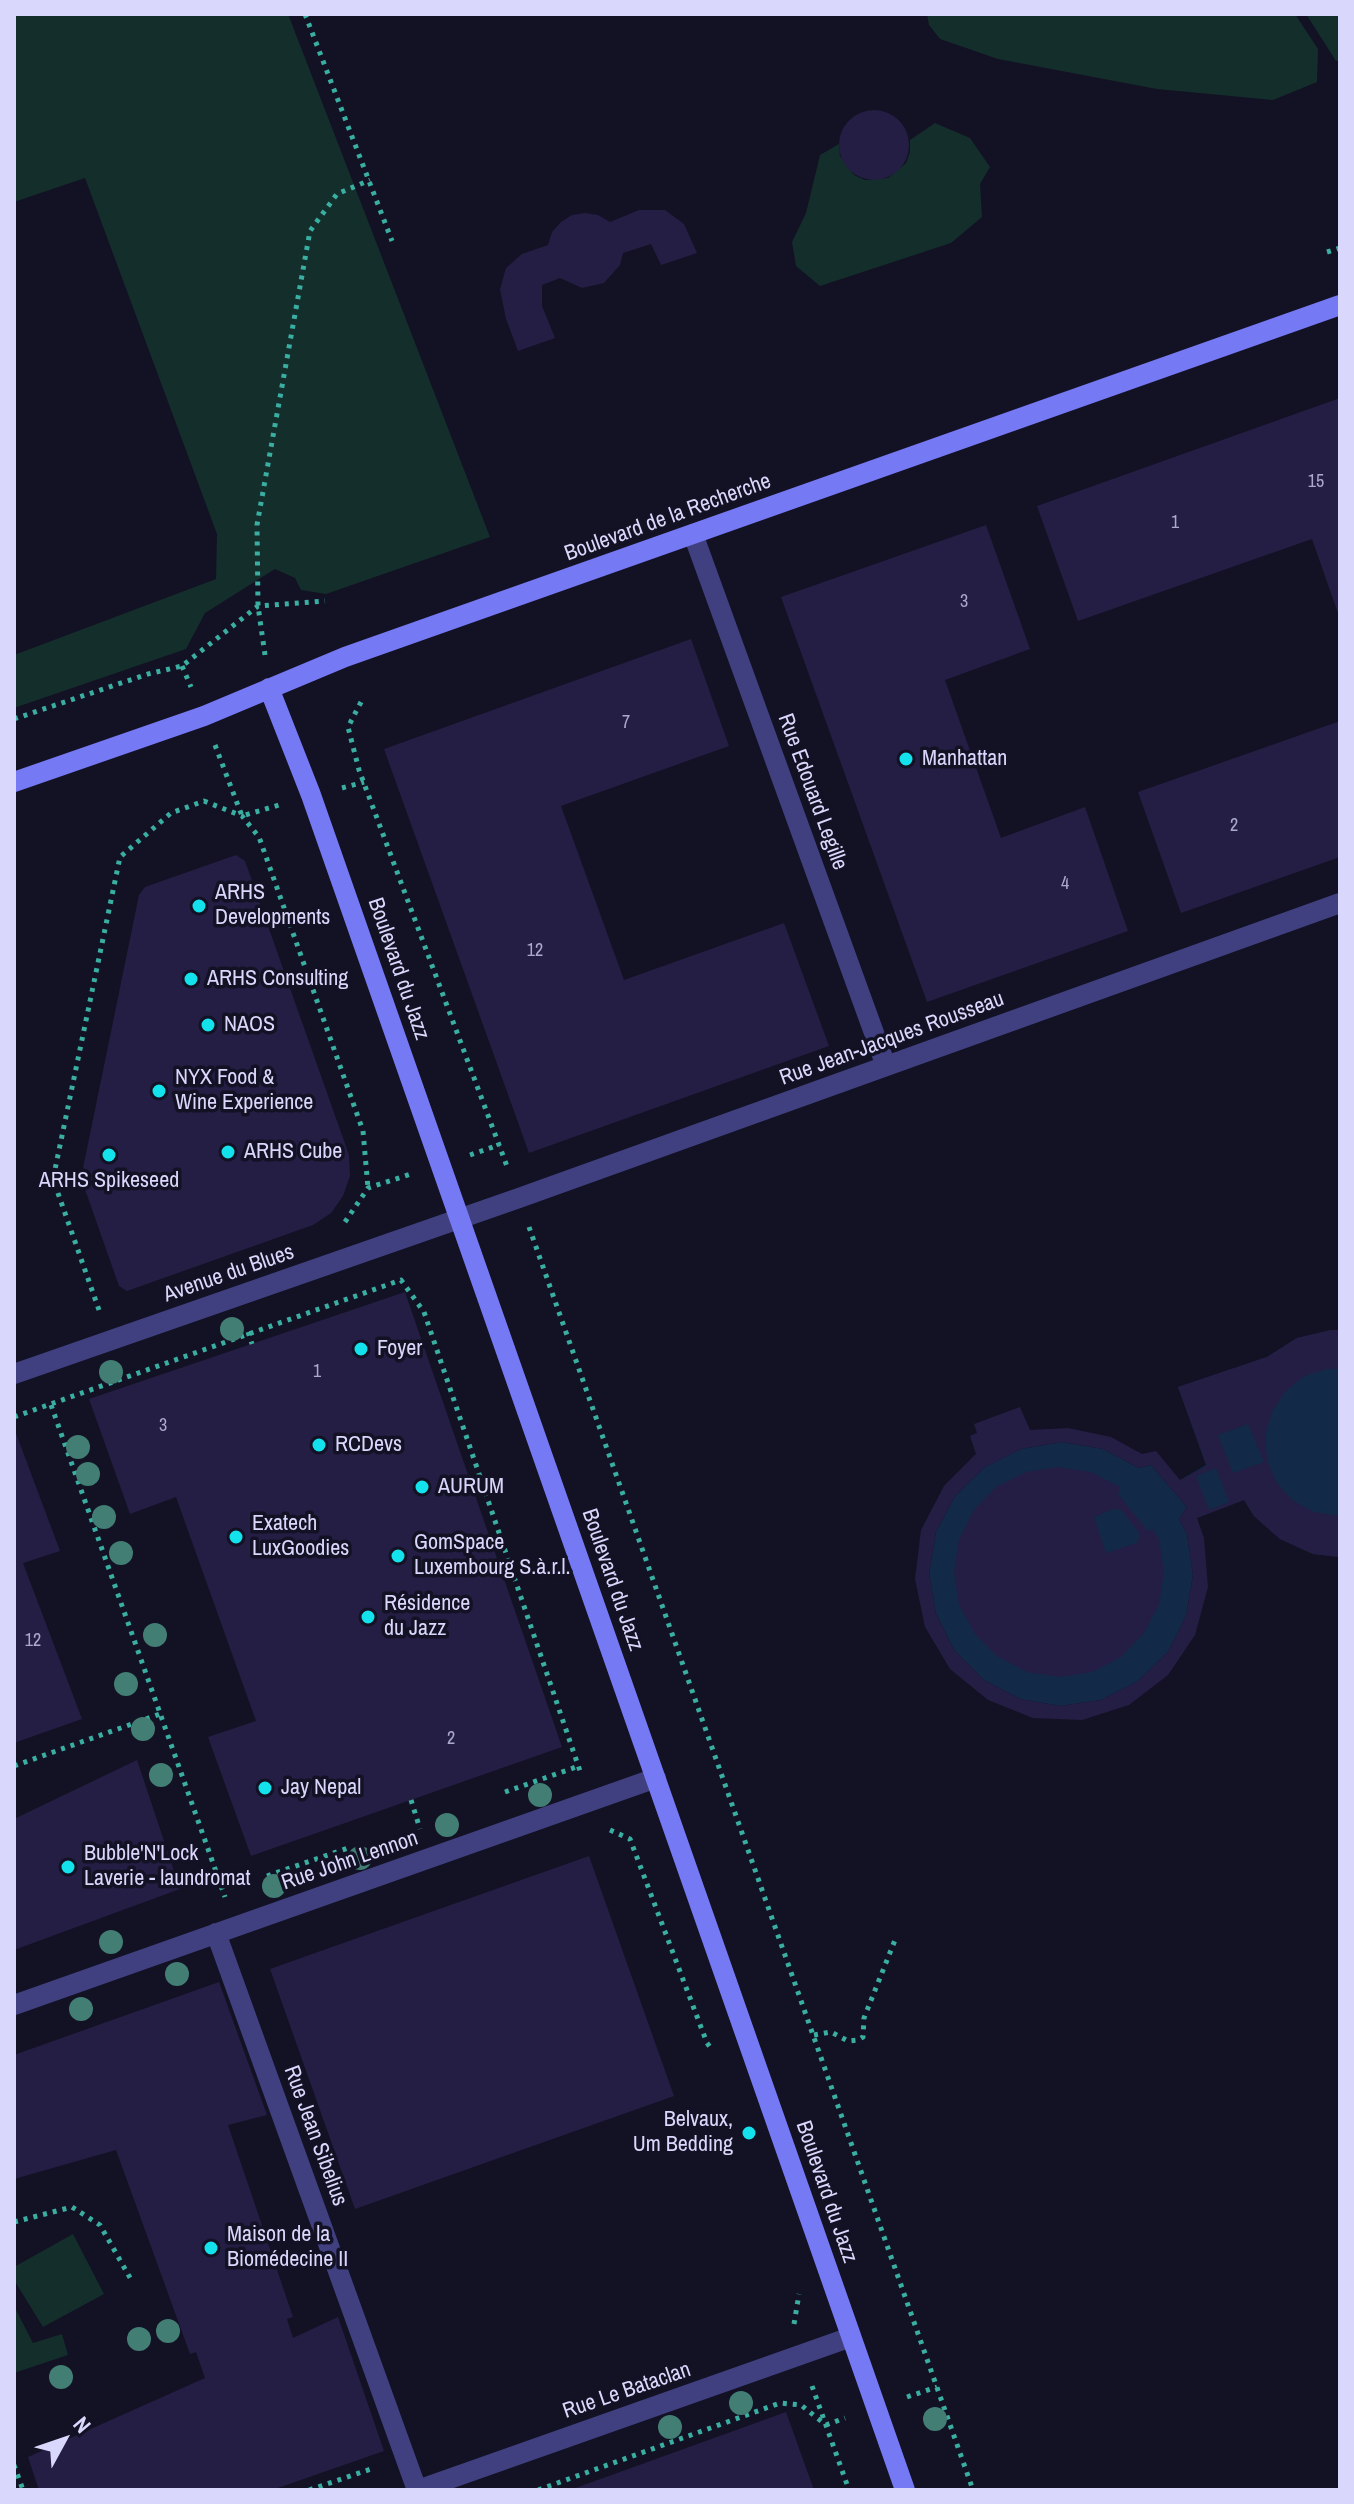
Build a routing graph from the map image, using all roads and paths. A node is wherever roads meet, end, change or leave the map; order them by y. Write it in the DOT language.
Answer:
graph roads {
  1 [pos="305,14"];
  2 [pos="370,180"];
  3 [pos="392,241"];
  4 [pos="1340,248"];
  5 [pos="1327,252"];
  6 [pos="1340,305"];
  7 [pos="693,534"];
  8 [pos="325,601"];
  9 [pos="258,606"];
  10 [pos="269,688"];
  11 [pos="361,702"];
  12 [pos="14,719"];
  13 [pos="14,782"];
  14 [pos="1340,903"];
  15 [pos="886,1066"];
  16 [pos="499,1145"];
  17 [pos="368,1188"];
  18 [pos="519,1198"];
  19 [pos="460,1219"];
  20 [pos="110,1341"];
  21 [pos="37,1366"];
  22 [pos="14,1374"];
  23 [pos="51,1404"];
  24 [pos="14,1417"];
  25 [pos="160,1714"];
  26 [pos="14,1766"];
  27 [pos="582,1776"];
  28 [pos="656,1778"];
  29 [pos="598,1825"];
  30 [pos="226,1930"];
  31 [pos="895,1940"];
  32 [pos="14,2005"];
  33 [pos="814,2035"];
  34 [pos="716,2053"];
  35 [pos="14,2222"];
  36 [pos="133,2283"];
  37 [pos="800,2288"];
  38 [pos="851,2337"];
  39 [pos="801,2354"];
  40 [pos="826,2425"];
  41 [pos="405,2457"];
  42 [pos="14,2465"];
  43 [pos="23,2490"];
  44 [pos="309,2490"];
  45 [pos="418,2490"];
  46 [pos="538,2490"];
  47 [pos="849,2490"];
  48 [pos="905,2490"];
  49 [pos="973,2490"];
  1 -- 2 [label="path"];
  2 -- 3 [label="path"];
  2 -- 9 [label="path"];
  4 -- 5 [label="path"];
  6 -- 7 [label="main road, Boulevard de la Recherche"];
  7 -- 10 [label="main road, Boulevard de la Recherche"];
  7 -- 15 [label="street, Rue Edouard Legille"];
  8 -- 9 [label="path"];
  9 -- 10 [label="path"];
  9 -- 12 [label="path"];
  10 -- 13 [label="main road, Boulevard de la Recherche"];
  10 -- 19 [label="main road, Boulevard du Jazz"];
  11 -- 16 [label="path"];
  14 -- 15 [label="street, Rue Jean-Jacques Rousseau"];
  15 -- 18 [label="street, Rue Jean-Jacques Rousseau"];
  17 -- 20 [label="path"];
  18 -- 19 [label="street, Rue Jean-Jacques Rousseau"];
  18 -- 33 [label="path"];
  19 -- 20 [label="street, Avenue du Blues"];
  19 -- 28 [label="main road, Boulevard du Jazz"];
  20 -- 21 [label="street, Avenue du Blues"];
  21 -- 22 [label="street, Avenue du Blues"];
  21 -- 23 [label="path"];
  23 -- 24 [label="path"];
  23 -- 25 [label="path"];
  23 -- 27 [label="path"];
  25 -- 26 [label="path"];
  25 -- 30 [label="path"];
  28 -- 30 [label="street, Rue John Lennon"];
  28 -- 38 [label="main road, Boulevard du Jazz"];
  29 -- 34 [label="path"];
  30 -- 32 [label="street, Rue John Lennon"];
  30 -- 41 [label="street, Rue Jean Sibelius"];
  31 -- 33 [label="path"];
  33 -- 49 [label="path"];
  35 -- 36 [label="path"];
  37 -- 39 [label="path"];
  38 -- 39 [label="street, Rue Le Bataclan"];
  38 -- 48 [label="main road, Boulevard du Jazz"];
  39 -- 40 [label="path"];
  39 -- 45 [label="street, Rue Le Bataclan"];
  40 -- 46 [label="path"];
  40 -- 47 [label="path"];
  41 -- 44 [label="path"];
  41 -- 45 [label="street, Rue Jean Sibelius"];
  42 -- 43 [label="path"];
}
